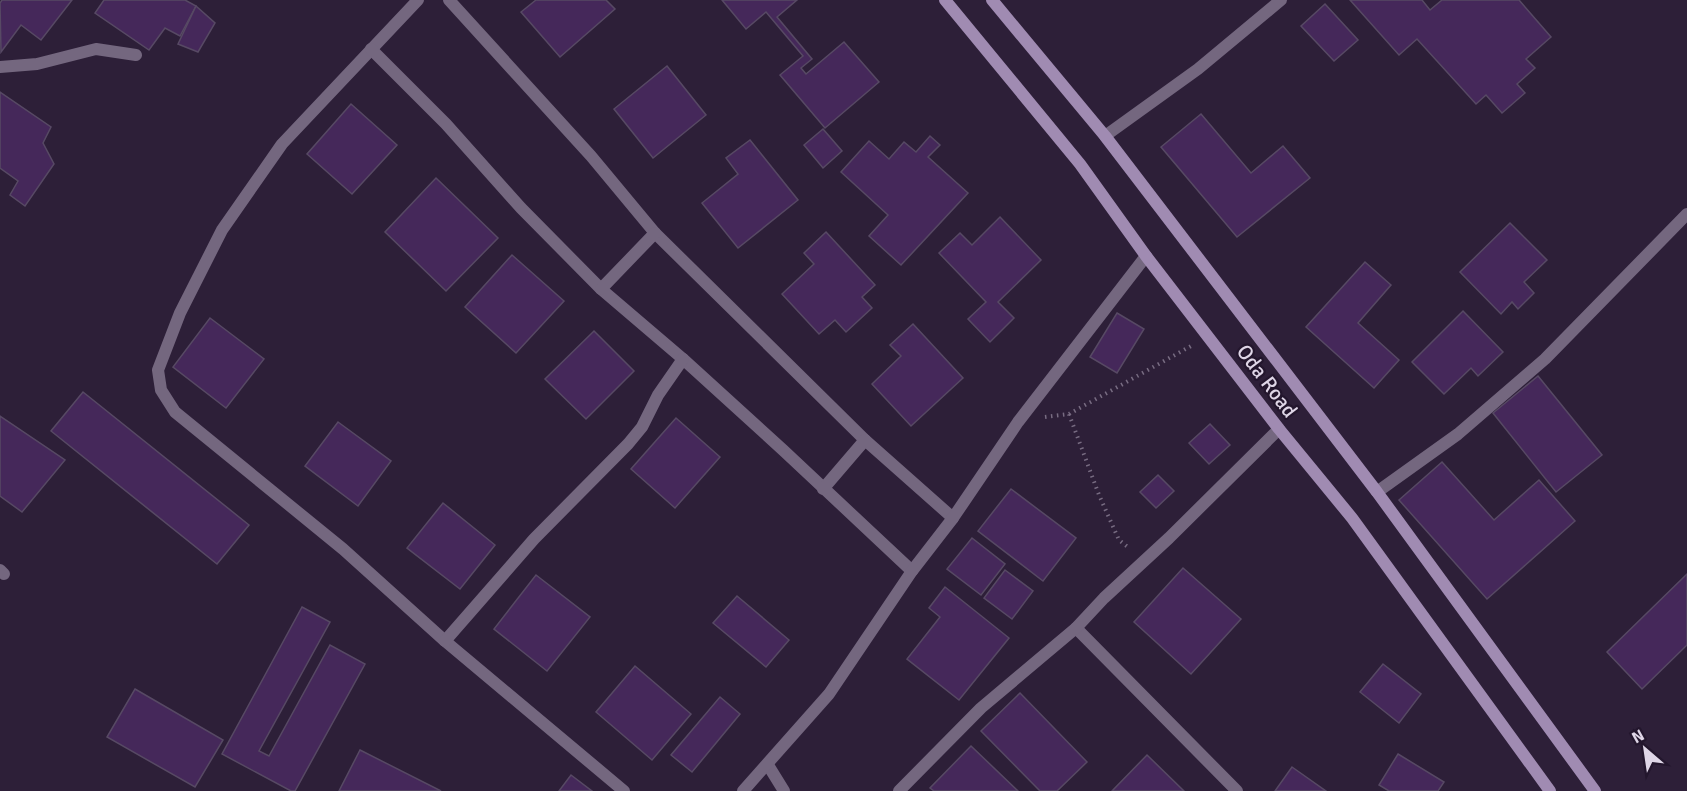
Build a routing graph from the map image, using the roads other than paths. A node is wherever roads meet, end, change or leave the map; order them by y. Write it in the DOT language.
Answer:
graph roads {
  1 [pos="418,0"];
  2 [pos="449,0"];
  3 [pos="945,0"];
  4 [pos="992,0"];
  5 [pos="1281,0"];
  6 [pos="371,49"];
  7 [pos="136,56"];
  8 [pos="0,67"];
  9 [pos="1105,136"];
  10 [pos="1687,214"];
  11 [pos="655,233"];
  12 [pos="1146,256"];
  13 [pos="601,289"];
  14 [pos="682,359"];
  15 [pos="1279,429"];
  16 [pos="866,440"];
  17 [pos="823,489"];
  18 [pos="1377,492"];
  19 [pos="954,518"];
  20 [pos="912,571"];
  21 [pos="1076,628"];
  22 [pos="445,641"];
  23 [pos="768,765"];
  24 [pos="624,791"];
  25 [pos="743,791"];
  26 [pos="784,791"];
  27 [pos="899,791"];
  28 [pos="1237,791"];
  29 [pos="1550,791"];
  30 [pos="1595,791"];
  1 -- 6 [label="street"];
  2 -- 11 [label="street"];
  3 -- 12 [label="street, Oda Road"];
  4 -- 9 [label="street, Oda Road"];
  5 -- 9 [label="street"];
  6 -- 13 [label="street"];
  6 -- 22 [label="street"];
  7 -- 8 [label="street"];
  9 -- 18 [label="street, Oda Road"];
  10 -- 18 [label="street"];
  11 -- 13 [label="street"];
  11 -- 16 [label="street"];
  12 -- 15 [label="street, Oda Road"];
  12 -- 19 [label="street"];
  13 -- 14 [label="street"];
  14 -- 17 [label="street"];
  14 -- 22 [label="street"];
  15 -- 21 [label="street"];
  15 -- 29 [label="street, Oda Road"];
  16 -- 17 [label="street"];
  16 -- 19 [label="street"];
  17 -- 20 [label="street"];
  18 -- 30 [label="street, Oda Road"];
  19 -- 20 [label="street"];
  20 -- 23 [label="street"];
  21 -- 27 [label="street"];
  21 -- 28 [label="street"];
  22 -- 24 [label="street"];
  23 -- 25 [label="street"];
  23 -- 26 [label="street"];
}
